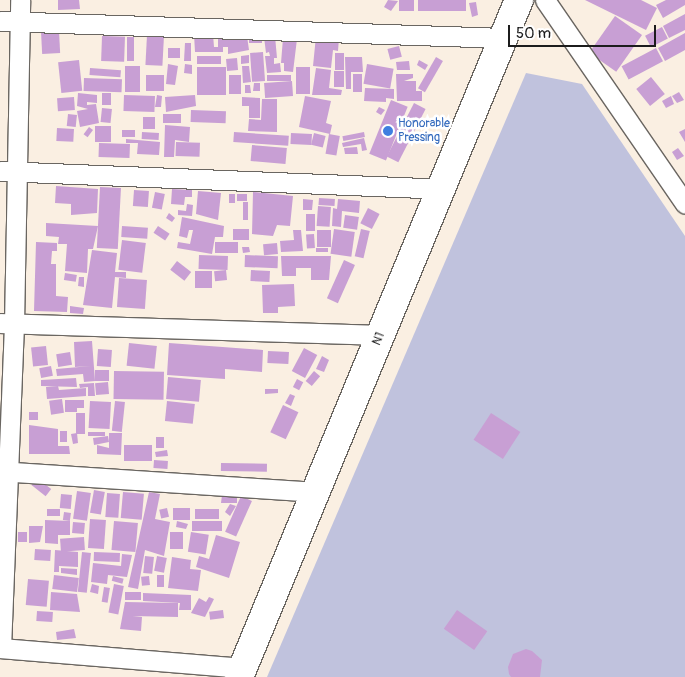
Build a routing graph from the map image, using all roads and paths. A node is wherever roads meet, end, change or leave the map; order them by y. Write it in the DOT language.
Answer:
graph roads {
  1 [pos="20,0"];
  2 [pos="519,0"];
  3 [pos="545,0"];
  4 [pos="0,21"];
  5 [pos="20,21"];
  6 [pos="505,38"];
  7 [pos="8,172"];
  8 [pos="441,189"];
  9 [pos="685,204"];
  10 [pos="7,323"];
  11 [pos="381,335"];
  12 [pos="4,471"];
  13 [pos="315,492"];
  14 [pos="0,648"];
  15 [pos="241,673"];
  1 -- 5 [label="street"];
  2 -- 6 [label="highway, N1"];
  3 -- 9 [label="street"];
  4 -- 5 [label="street"];
  5 -- 6 [label="street"];
  5 -- 7 [label="street"];
  6 -- 8 [label="highway, N1"];
  7 -- 8 [label="street"];
  7 -- 10 [label="street"];
  8 -- 11 [label="highway, N1"];
  10 -- 11 [label="street"];
  10 -- 12 [label="street"];
  11 -- 13 [label="highway, N1"];
  12 -- 13 [label="street"];
  12 -- 14 [label="street"];
  13 -- 15 [label="highway, N1"];
  14 -- 15 [label="street"];
}
